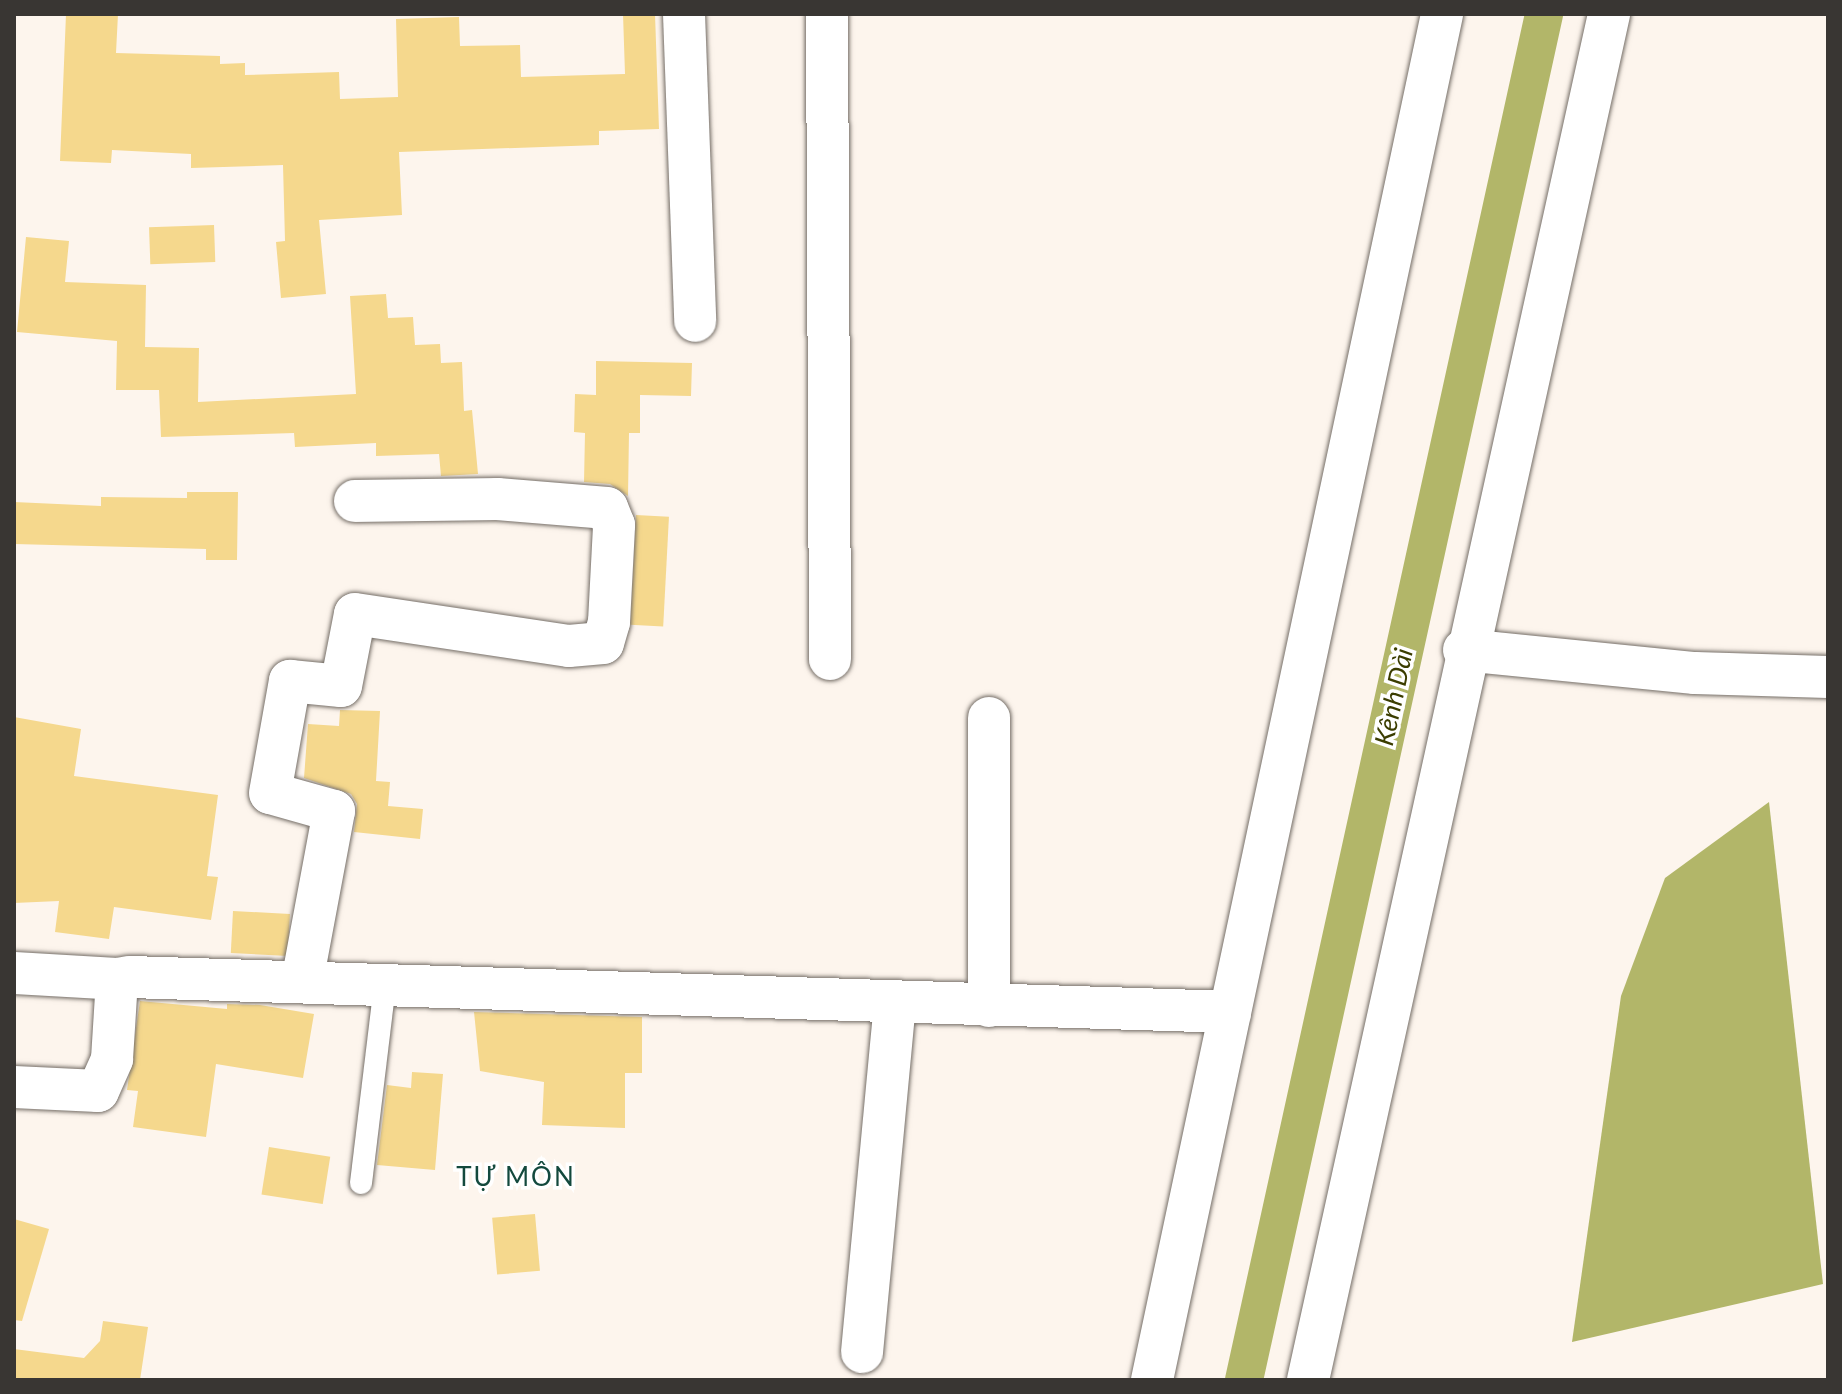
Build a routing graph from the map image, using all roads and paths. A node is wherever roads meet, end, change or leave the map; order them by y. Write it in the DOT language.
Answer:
graph roads {
  1 [pos="684,14"];
  2 [pos="827,14"];
  3 [pos="1442,14"];
  4 [pos="1609,14"];
  5 [pos="695,321"];
  6 [pos="355,501"];
  7 [pos="1464,650"];
  8 [pos="830,659"];
  9 [pos="1828,677"];
  10 [pos="989,718"];
  11 [pos="14,973"];
  12 [pos="117,979"];
  13 [pos="302,982"];
  14 [pos="385,985"];
  15 [pos="895,1004"];
  16 [pos="989,1006"];
  17 [pos="1230,1012"];
  18 [pos="14,1087"];
  19 [pos="361,1183"];
  20 [pos="862,1352"];
  21 [pos="1152,1380"];
  22 [pos="1308,1380"];
  1 -- 5 [label="street"];
  2 -- 8 [label="street"];
  3 -- 17 [label="street"];
  4 -- 7 [label="street"];
  6 -- 13 [label="street"];
  7 -- 9 [label="street"];
  7 -- 22 [label="street"];
  10 -- 16 [label="street"];
  11 -- 12 [label="street"];
  12 -- 13 [label="street"];
  12 -- 18 [label="street"];
  13 -- 14 [label="street"];
  14 -- 15 [label="street"];
  14 -- 19 [label="lane"];
  15 -- 16 [label="street"];
  15 -- 20 [label="street"];
  16 -- 17 [label="street"];
  17 -- 21 [label="street"];
}
